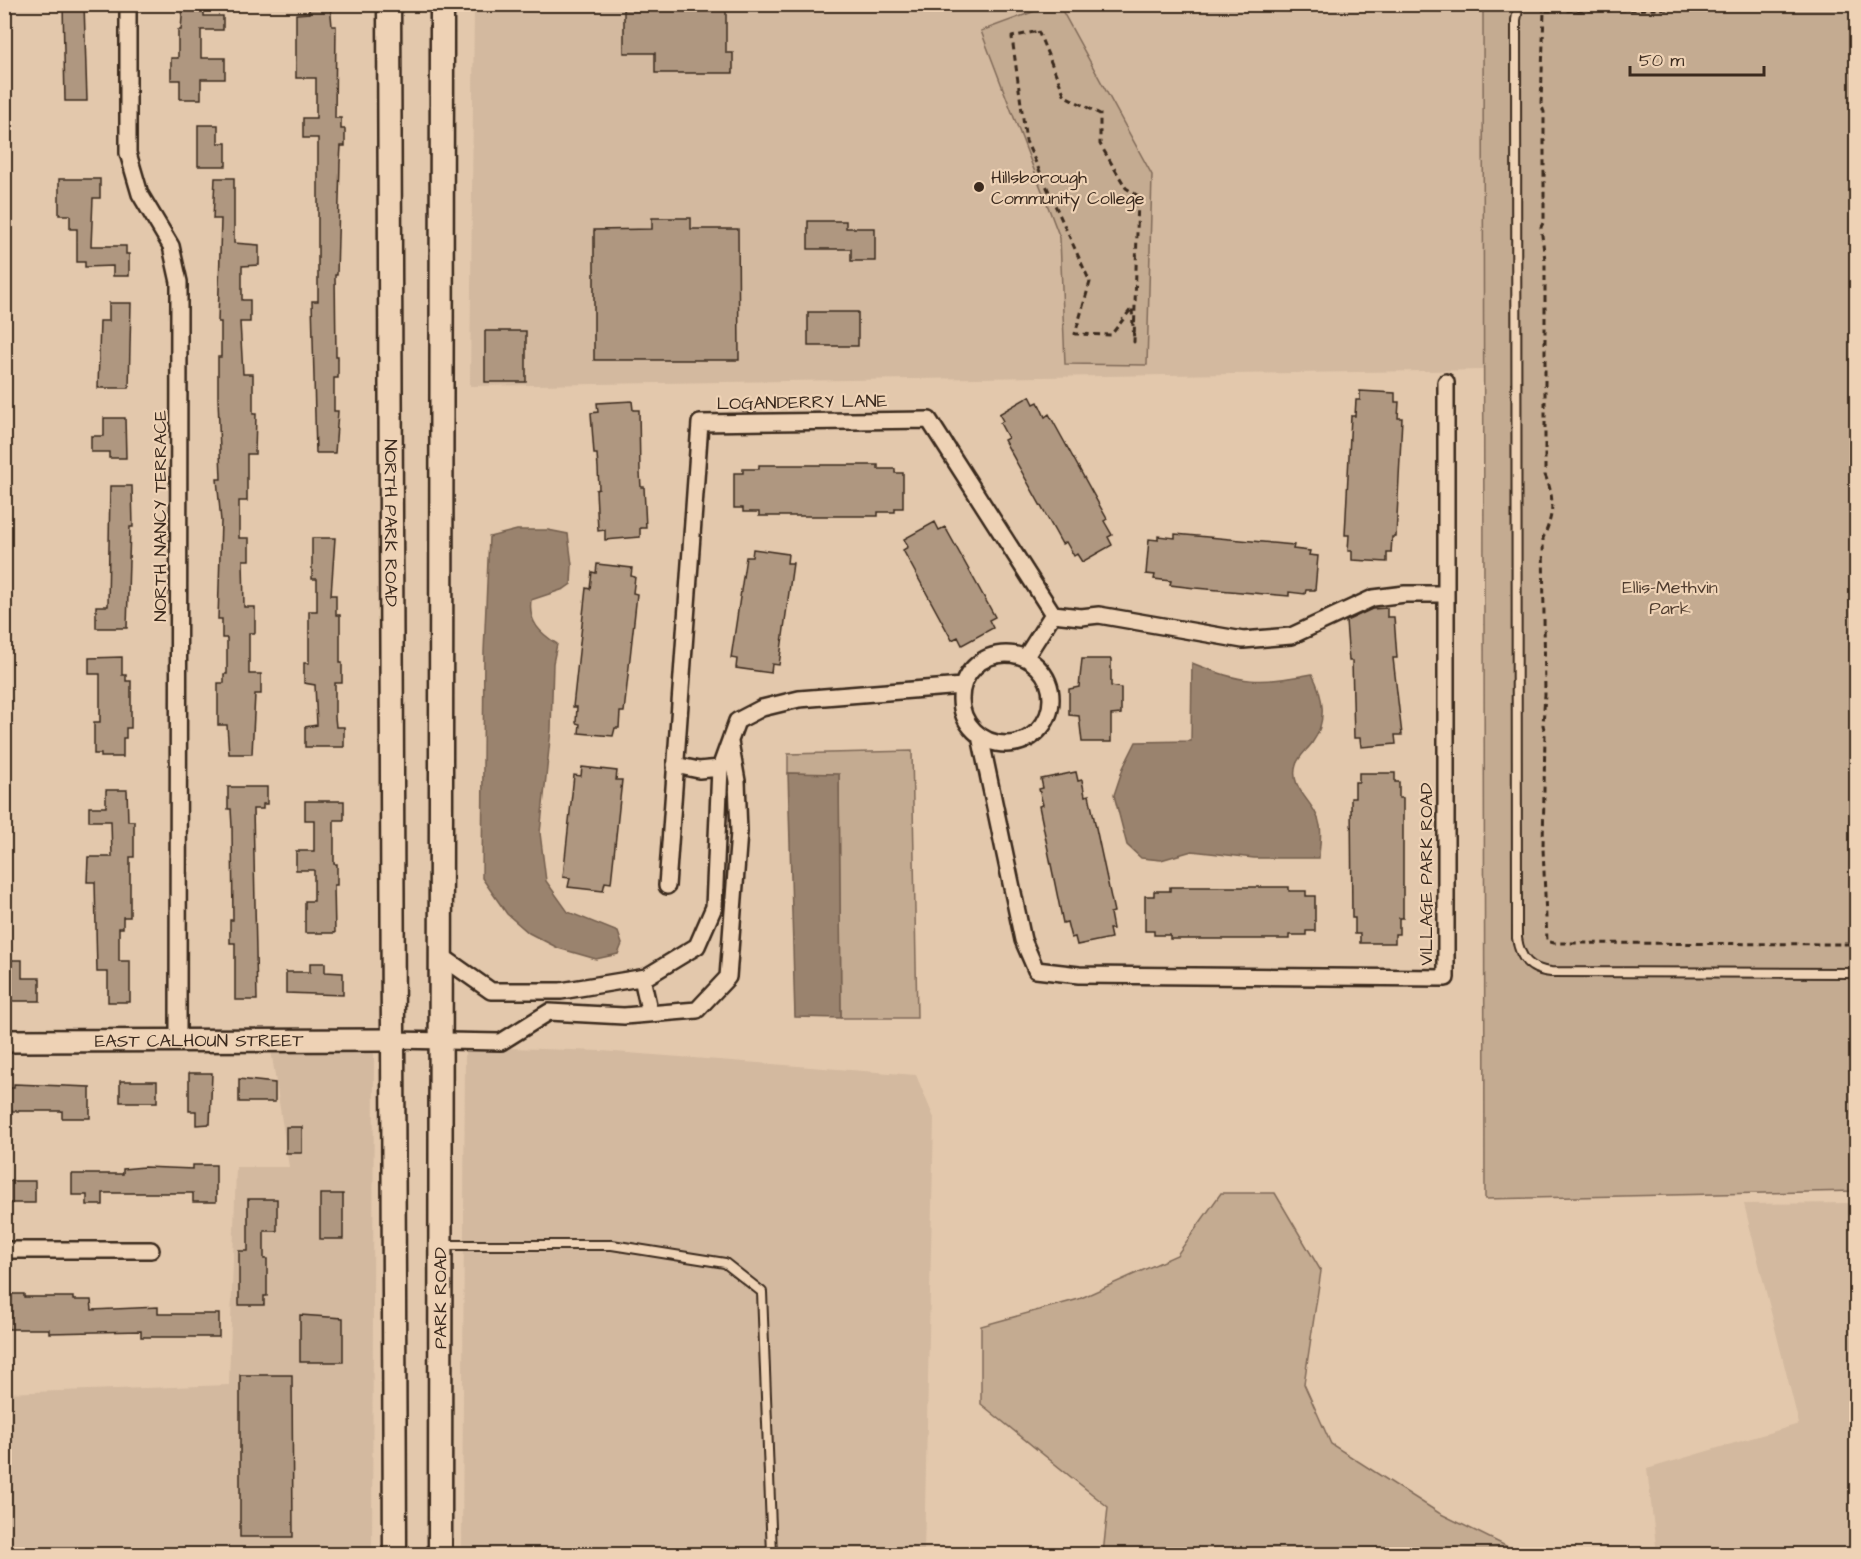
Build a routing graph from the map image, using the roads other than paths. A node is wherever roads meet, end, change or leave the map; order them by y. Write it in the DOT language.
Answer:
graph roads {
  1 [pos="128,4"];
  2 [pos="389,4"];
  3 [pos="442,4"];
  4 [pos="1519,4"];
  5 [pos="1446,382"];
  6 [pos="1446,594"];
  7 [pos="1053,614"];
  8 [pos="1025,658"];
  9 [pos="962,686"];
  10 [pos="980,736"];
  11 [pos="730,740"];
  12 [pos="675,765"];
  13 [pos="720,768"];
  14 [pos="667,886"];
  15 [pos="711,915"];
  16 [pos="734,917"];
  17 [pos="440,955"];
  18 [pos="1857,973"];
  19 [pos="642,978"];
  20 [pos="549,991"];
  21 [pos="549,1012"];
  22 [pos="650,1014"];
  23 [pos="178,1039"];
  24 [pos="393,1040"];
  25 [pos="440,1040"];
  26 [pos="4,1041"];
  27 [pos="441,1245"];
  28 [pos="4,1250"];
  29 [pos="151,1250"];
  30 [pos="395,1554"];
  31 [pos="440,1554"];
  32 [pos="772,1554"];
  1 -- 23 [label="street, NORTH NANCY TERRACE"];
  2 -- 24 [label="main road, NORTH PARK ROAD"];
  3 -- 17 [label="main road"];
  4 -- 18 [label="lane"];
  5 -- 6 [label="street"];
  6 -- 7 [label="street"];
  6 -- 10 [label="street, VILLAGE PARK ROAD"];
  7 -- 8 [label="street"];
  7 -- 12 [label="street, LOGANDERRY LANE"];
  8 -- 9 [label="street"];
  8 -- 10 [label="street"];
  9 -- 10 [label="street, VILLAGE PARK ROAD"];
  9 -- 11 [label="street"];
  11 -- 13 [label="street"];
  11 -- 16 [label="street"];
  12 -- 13 [label="street"];
  12 -- 14 [label="street, LOGANDERRY LANE"];
  13 -- 15 [label="street"];
  15 -- 16 [label="street"];
  15 -- 19 [label="street"];
  16 -- 22 [label="street"];
  17 -- 20 [label="street"];
  17 -- 25 [label="main road"];
  19 -- 20 [label="street"];
  19 -- 22 [label="street"];
  20 -- 21 [label="street"];
  21 -- 22 [label="street"];
  21 -- 25 [label="street"];
  23 -- 24 [label="street, EAST CALHOUN STREET"];
  23 -- 26 [label="street, EAST CALHOUN STREET"];
  24 -- 25 [label="street"];
  24 -- 30 [label="main road"];
  25 -- 27 [label="main road, PARK ROAD"];
  27 -- 31 [label="main road, PARK ROAD"];
  27 -- 32 [label="lane"];
  28 -- 29 [label="street"];
}
